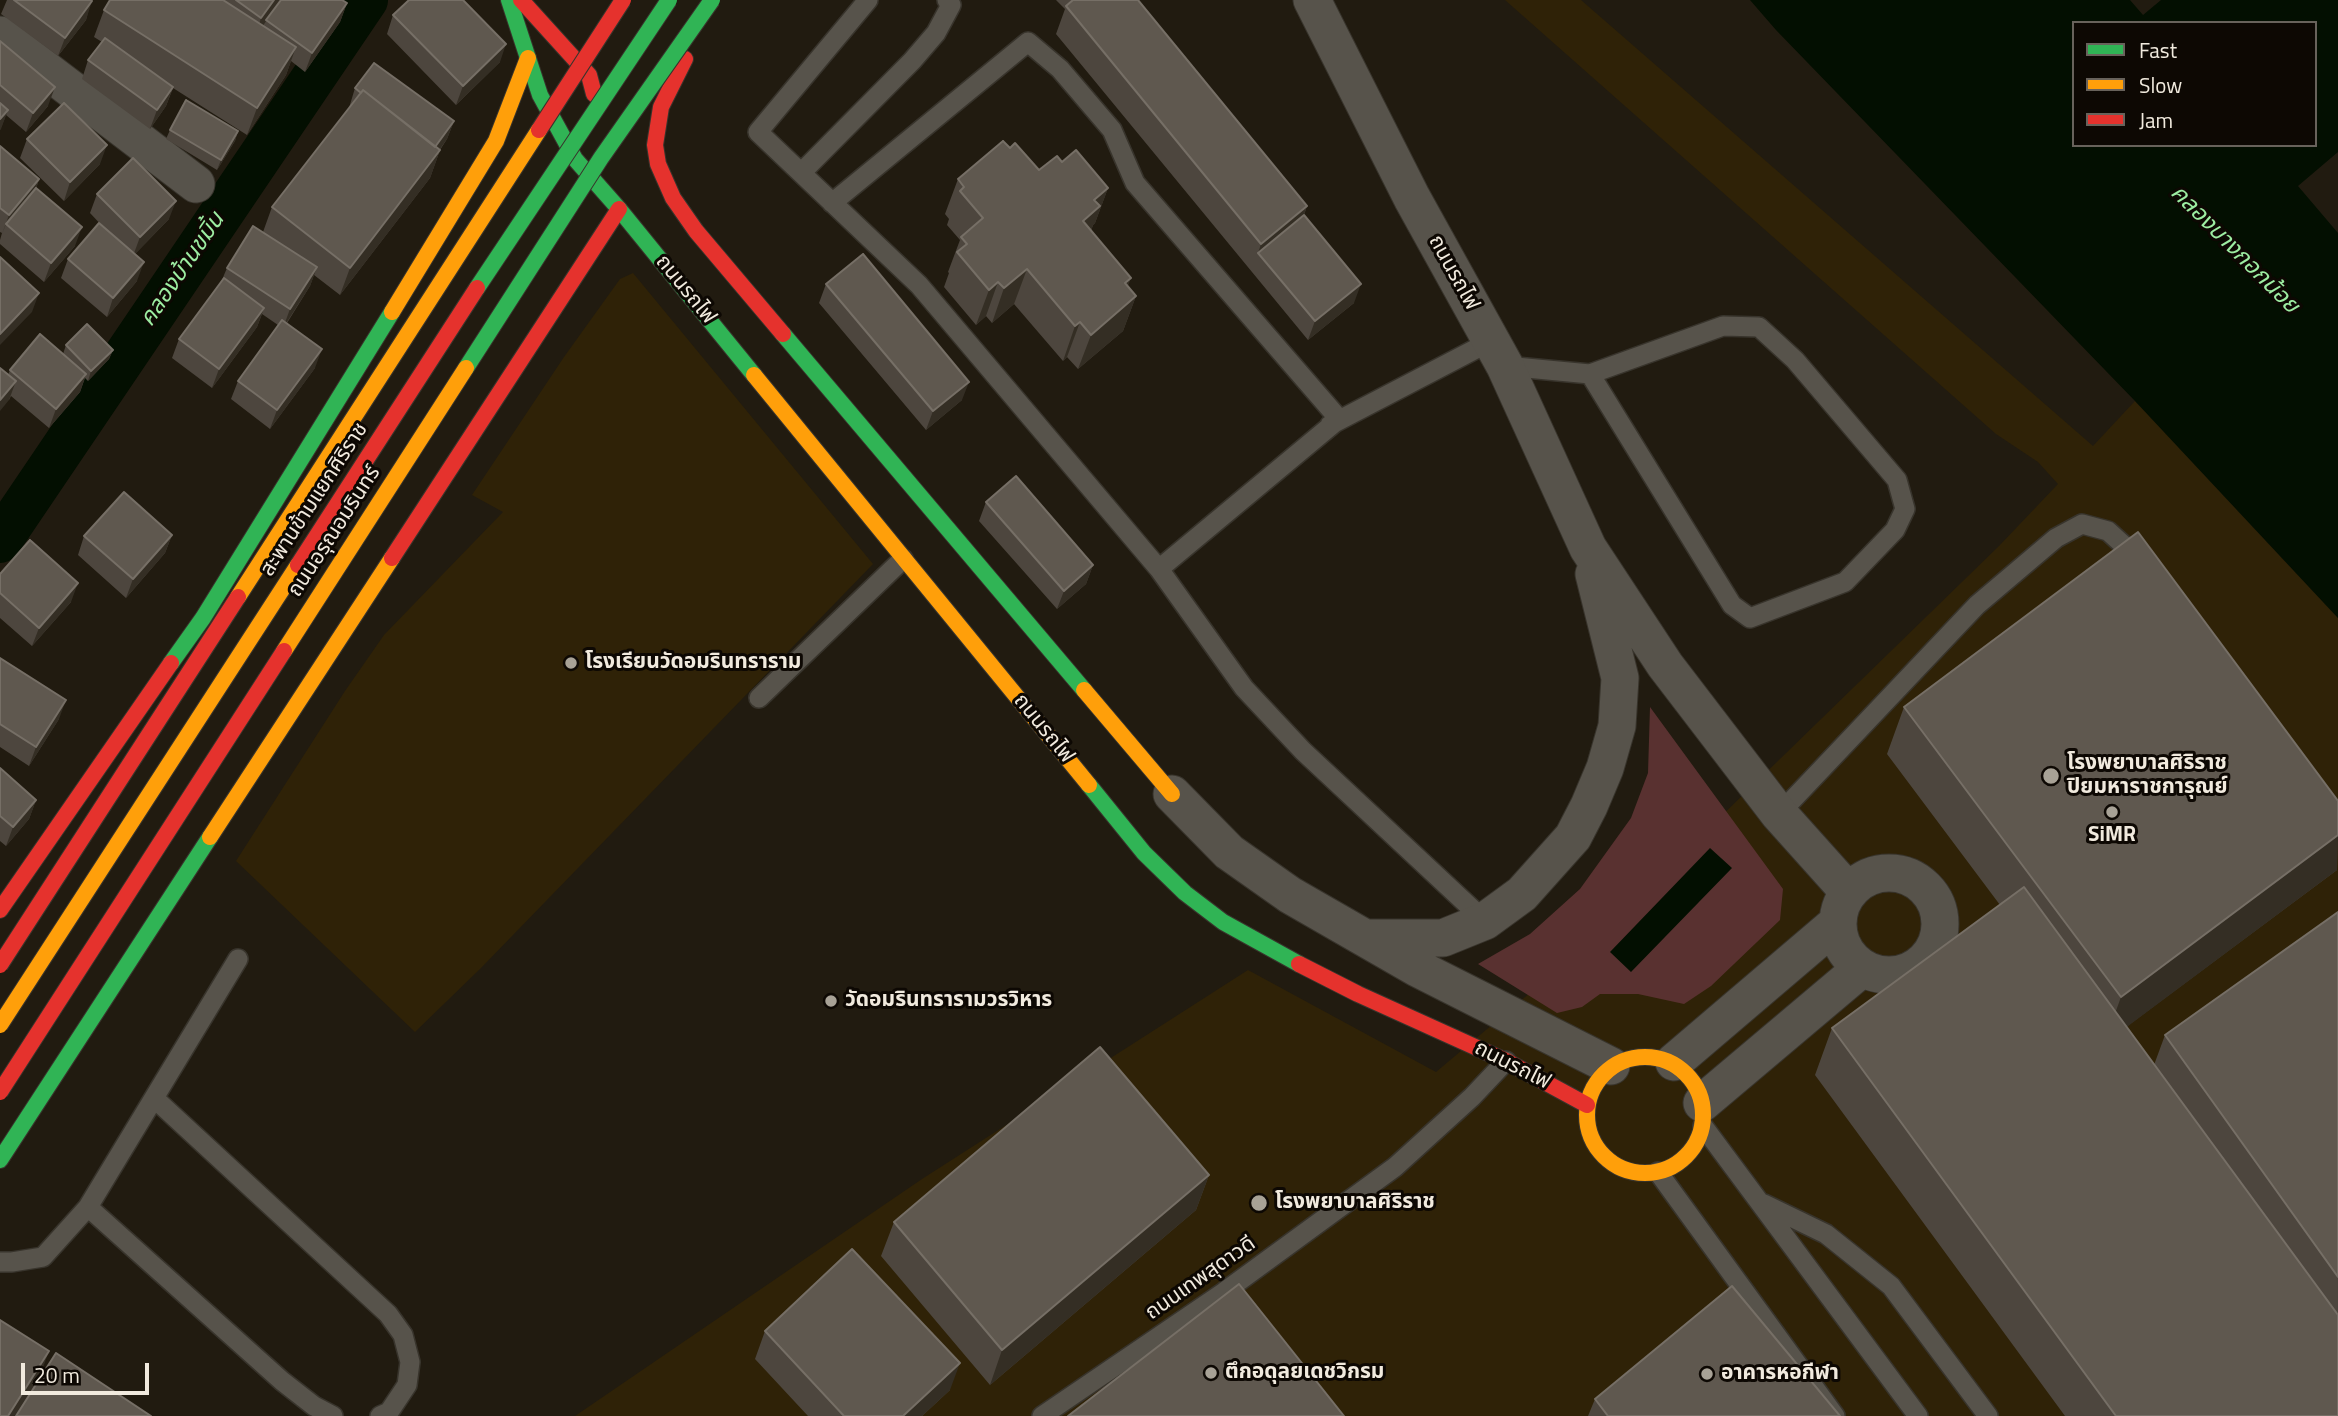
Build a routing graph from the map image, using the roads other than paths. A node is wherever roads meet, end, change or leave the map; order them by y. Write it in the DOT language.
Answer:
graph roads {
  1 [pos="509,0"];
  2 [pos="521,0"];
  3 [pos="623,0"];
  4 [pos="669,0"];
  5 [pos="712,0"];
  6 [pos="721,0"];
  7 [pos="868,0"];
  8 [pos="947,0"];
  9 [pos="1312,0"];
  10 [pos="0,35"];
  11 [pos="528,58"];
  12 [pos="801,173"];
  13 [pos="197,184"];
  14 [pos="832,203"];
  15 [pos="619,209"];
  16 [pos="1498,354"];
  17 [pos="1590,374"];
  18 [pos="1331,425"];
  19 [pos="1588,548"];
  20 [pos="903,559"];
  21 [pos="1159,569"];
  22 [pos="2156,582"];
  23 [pos="760,698"];
  24 [pos="1172,794"];
  25 [pos="1780,814"];
  26 [pos="1843,907"];
  27 [pos="0,910"];
  28 [pos="1485,921"];
  29 [pos="1366,938"];
  30 [pos="238,959"];
  31 [pos="0,965"];
  32 [pos="1862,968"];
  33 [pos="0,1025"];
  34 [pos="1506,1060"];
  35 [pos="1674,1062"];
  36 [pos="1611,1066"];
  37 [pos="0,1092"];
  38 [pos="154,1098"];
  39 [pos="1587,1105"];
  40 [pos="1703,1114"];
  41 [pos="0,1160"];
  42 [pos="1658,1172"];
  43 [pos="1760,1202"];
  44 [pos="88,1207"];
  45 [pos="0,1262"];
  46 [pos="333,1416"];
  47 [pos="380,1416"];
  48 [pos="1042,1416"];
  49 [pos="1835,1416"];
  50 [pos="1918,1416"];
  51 [pos="1988,1416"];
  1 -- 11 [label="main road, ถนนรถไฟ"];
  2 -- 15 [label="main road, ถนนรถไฟ"];
  3 -- 31 [label="main road, bridge"];
  4 -- 33 [label="main road, สะพานข้ามแยกศิริราช, bridge"];
  5 -- 37 [label="main road, ถนนอรุณอมรินทร์, bridge"];
  6 -- 24 [label="main road"];
  7 -- 12 [label="lane"];
  8 -- 12 [label="lane"];
  9 -- 16 [label="street, ถนนรถไฟ"];
  10 -- 13 [label="street"];
  11 -- 15 [label="main road, ถนนรถไฟ"];
  11 -- 27 [label="main road"];
  12 -- 14 [label="lane"];
  14 -- 18 [label="lane"];
  14 -- 21 [label="lane"];
  15 -- 20 [label="main road, ถนนรถไฟ"];
  15 -- 41 [label="main road"];
  16 -- 17 [label="lane"];
  16 -- 18 [label="lane"];
  16 -- 19 [label="street, ถนนรถไฟ"];
  17 -- 17 [label="lane"];
  18 -- 21 [label="lane"];
  19 -- 25 [label="street, ถนนรถไฟ"];
  19 -- 28 [label="street, ถนนรถไฟ"];
  20 -- 23 [label="lane"];
  20 -- 34 [label="main road, ถนนรถไฟ"];
  21 -- 28 [label="lane"];
  22 -- 25 [label="lane"];
  24 -- 29 [label="street"];
  25 -- 26 [label="street, ถนนรถไฟ"];
  26 -- 32 [label="street, ถนนรถไฟ"];
  26 -- 32 [label="street"];
  26 -- 35 [label="street"];
  28 -- 29 [label="street, ถนนรถไฟ"];
  29 -- 36 [label="street"];
  30 -- 38 [label="lane"];
  32 -- 40 [label="street"];
  34 -- 39 [label="main road, ถนนรถไฟ"];
  34 -- 48 [label="lane, ถนนเทพสุดาวดี"];
  35 -- 36 [label="main road"];
  35 -- 40 [label="main road"];
  36 -- 39 [label="main road"];
  38 -- 44 [label="lane"];
  38 -- 47 [label="lane"];
  39 -- 42 [label="main road"];
  40 -- 42 [label="main road"];
  40 -- 43 [label="lane"];
  42 -- 49 [label="lane"];
  43 -- 50 [label="lane"];
  43 -- 51 [label="lane"];
  44 -- 45 [label="lane"];
  44 -- 46 [label="lane"];
}
